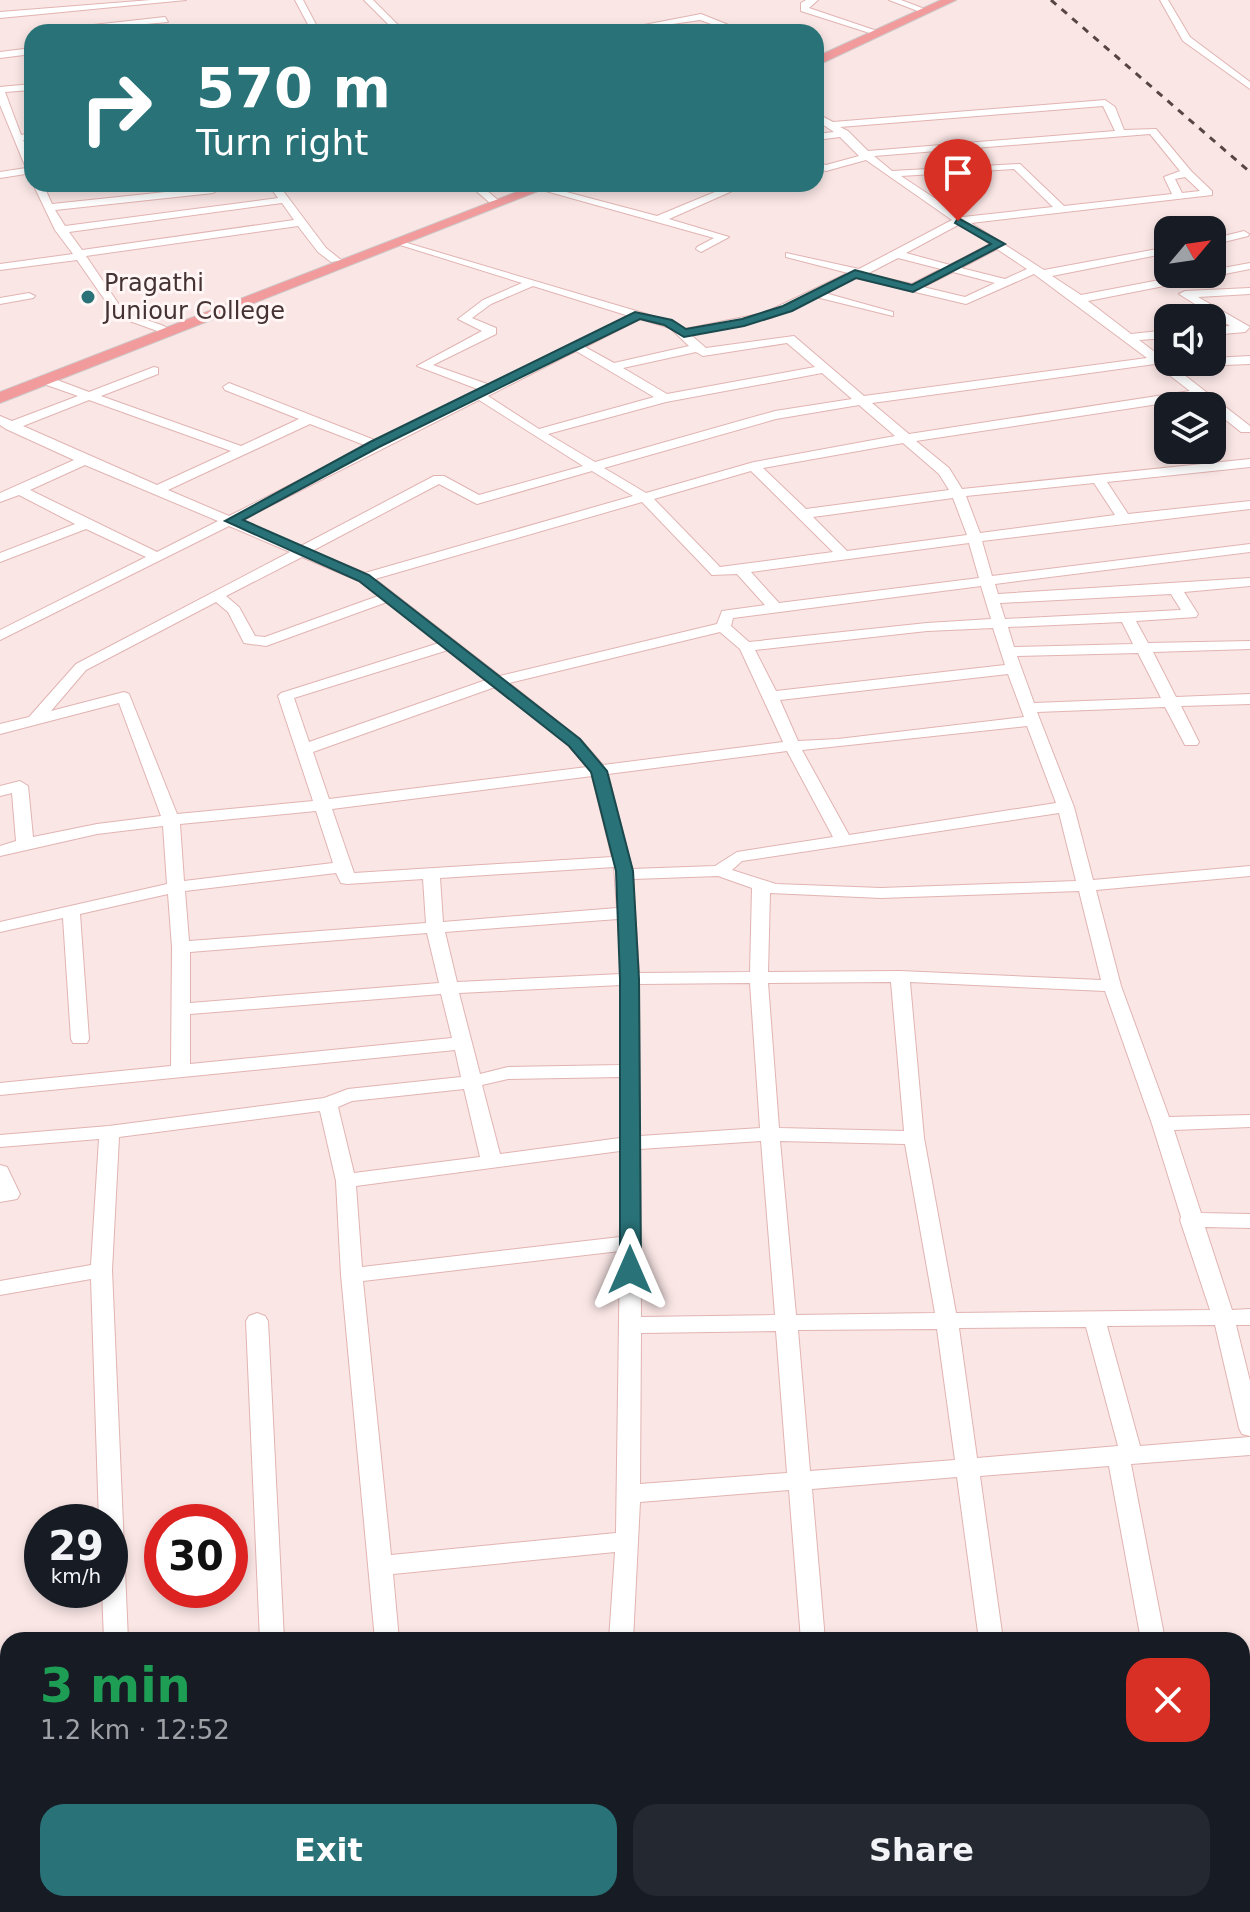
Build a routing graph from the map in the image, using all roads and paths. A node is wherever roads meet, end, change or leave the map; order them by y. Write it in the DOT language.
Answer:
graph roads {
  1 [pos="182,0"];
  2 [pos="299,0"];
  3 [pos="368,0"];
  4 [pos="814,0"];
  5 [pos="893,0"];
  6 [pos="950,0"];
  7 [pos="1164,0"];
  8 [pos="153,1"];
  9 [pos="926,11"];
  10 [pos="0,15"];
  11 [pos="165,20"];
  12 [pos="116,24"];
  13 [pos="168,24"];
  14 [pos="312,24"];
  15 [pos="393,24"];
  16 [pos="653,24"];
  17 [pos="721,24"];
  18 [pos="879,33"];
  19 [pos="24,52"];
  20 [pos="0,55"];
  21 [pos="824,55"];
  22 [pos="1250,86"];
  23 [pos="24,88"];
  24 [pos="0,91"];
  25 [pos="4,110"];
  26 [pos="824,120"];
  27 [pos="832,125"];
  28 [pos="845,133"];
  29 [pos="1121,134"];
  30 [pos="975,135"];
  31 [pos="824,136"];
  32 [pos="24,137"];
  33 [pos="17,138"];
  34 [pos="985,143"];
  35 [pos="24,151"];
  36 [pos="864,156"];
  37 [pos="24,166"];
  38 [pos="1016,166"];
  39 [pos="824,167"];
  40 [pos="1187,173"];
  41 [pos="890,174"];
  42 [pos="0,175"];
  43 [pos="41,192"];
  44 [pos="135,192"];
  45 [pos="196,192"];
  46 [pos="278,192"];
  47 [pos="483,192"];
  48 [pos="518,192"];
  49 [pos="523,192"];
  50 [pos="563,192"];
  51 [pos="724,192"];
  52 [pos="1178,195"];
  53 [pos="138,199"];
  54 [pos="284,200"];
  55 [pos="493,200"];
  56 [pos="48,208"];
  57 [pos="1060,208"];
  58 [pos="146,216"];
  59 [pos="657,220"];
  60 [pos="958,221"];
  61 [pos="301,222"];
  62 [pos="60,230"];
  63 [pos="1244,234"];
  64 [pos="1226,238"];
  65 [pos="401,242"];
  66 [pos="999,244"];
  67 [pos="701,249"];
  68 [pos="1154,252"];
  69 [pos="897,254"];
  70 [pos="79,255"];
  71 [pos="790,255"];
  72 [pos="335,260"];
  73 [pos="1250,266"];
  74 [pos="0,267"];
  75 [pos="952,268"];
  76 [pos="1040,271"];
  77 [pos="533,282"];
  78 [pos="1003,282"];
  79 [pos="913,288"];
  80 [pos="1250,291"];
  81 [pos="817,294"];
  82 [pos="29,296"];
  83 [pos="1078,299"];
  84 [pos="0,301"];
  85 [pos="889,314"];
  86 [pos="639,315"];
  87 [pos="160,328"];
  88 [pos="1246,328"];
  89 [pos="1226,330"];
  90 [pos="684,333"];
  91 [pos="1154,335"];
  92 [pos="1131,337"];
  93 [pos="576,346"];
  94 [pos="696,348"];
  95 [pos="1154,357"];
  96 [pos="1250,360"];
  97 [pos="1226,361"];
  98 [pos="1154,363"];
  99 [pos="613,367"];
  100 [pos="822,369"];
  101 [pos="154,371"];
  102 [pos="1177,376"];
  103 [pos="45,380"];
  104 [pos="229,387"];
  105 [pos="0,389"];
  106 [pos="483,392"];
  107 [pos="1196,392"];
  108 [pos="87,397"];
  109 [pos="0,398"];
  110 [pos="665,398"];
  111 [pos="864,401"];
  112 [pos="1154,401"];
  113 [pos="1226,414"];
  114 [pos="309,419"];
  115 [pos="6,423"];
  116 [pos="1249,430"];
  117 [pos="537,433"];
  118 [pos="905,438"];
  119 [pos="375,445"];
  120 [pos="243,451"];
  121 [pos="85,460"];
  122 [pos="1250,463"];
  123 [pos="754,466"];
  124 [pos="595,467"];
  125 [pos="1098,479"];
  126 [pos="160,489"];
  127 [pos="19,490"];
  128 [pos="960,493"];
  129 [pos="644,497"];
  130 [pos="0,498"];
  131 [pos="1250,505"];
  132 [pos="803,514"];
  133 [pos="1124,518"];
  134 [pos="232,521"];
  135 [pos="86,524"];
  136 [pos="975,537"];
  137 [pos="1250,548"];
  138 [pos="303,551"];
  139 [pos="157,557"];
  140 [pos="845,557"];
  141 [pos="0,558"];
  142 [pos="742,570"];
  143 [pos="364,578"];
  144 [pos="987,582"];
  145 [pos="1250,582"];
  146 [pos="1175,589"];
  147 [pos="217,596"];
  148 [pos="388,597"];
  149 [pos="992,599"];
  150 [pos="776,608"];
  151 [pos="1128,619"];
  152 [pos="1001,622"];
  153 [pos="723,627"];
  154 [pos="0,636"];
  155 [pos="450,644"];
  156 [pos="1250,645"];
  157 [pos="746,647"];
  158 [pos="1145,650"];
  159 [pos="1008,652"];
  160 [pos="1013,669"];
  161 [pos="498,681"];
  162 [pos="771,696"];
  163 [pos="1250,699"];
  164 [pos="1172,703"];
  165 [pos="1031,714"];
  166 [pos="35,720"];
  167 [pos="0,729"];
  168 [pos="1191,742"];
  169 [pos="792,746"];
  170 [pos="303,750"];
  171 [pos="599,771"];
  172 [pos="0,791"];
  173 [pos="324,805"];
  174 [pos="1066,807"];
  175 [pos="171,820"];
  176 [pos="842,838"];
  177 [pos="25,844"];
  178 [pos="0,851"];
  179 [pos="723,866"];
  180 [pos="343,867"];
  181 [pos="624,868"];
  182 [pos="1250,871"];
  183 [pos="431,874"];
  184 [pos="1085,876"];
  185 [pos="176,887"];
  186 [pos="761,887"];
  187 [pos="71,911"];
  188 [pos="624,913"];
  189 [pos="0,927"];
  190 [pos="435,928"];
  191 [pos="181,947"];
  192 [pos="900,976"];
  193 [pos="759,978"];
  194 [pos="630,979"];
  195 [pos="1112,986"];
  196 [pos="449,988"];
  197 [pos="181,1009"];
  198 [pos="80,1039"];
  199 [pos="462,1043"];
  200 [pos="629,1071"];
  201 [pos="180,1072"];
  202 [pos="470,1082"];
  203 [pos="0,1089"];
  204 [pos="328,1104"];
  205 [pos="1250,1121"];
  206 [pos="1162,1124"];
  207 [pos="109,1132"];
  208 [pos="770,1134"];
  209 [pos="914,1138"];
  210 [pos="0,1141"];
  211 [pos="632,1143"];
  212 [pos="491,1160"];
  213 [pos="0,1172"];
  214 [pos="346,1181"];
  215 [pos="0,1195"];
  216 [pos="1190,1220"];
  217 [pos="1250,1221"];
  218 [pos="630,1243"];
  219 [pos="101,1270"];
  220 [pos="352,1275"];
  221 [pos="0,1288"];
  222 [pos="1250,1317"];
  223 [pos="1224,1319"];
  224 [pos="257,1321"];
  225 [pos="1095,1321"];
  226 [pos="947,1323"];
  227 [pos="786,1324"];
  228 [pos="630,1325"];
  229 [pos="1250,1428"];
  230 [pos="1250,1446"];
  231 [pos="1124,1453"];
  232 [pos="968,1469"];
  233 [pos="798,1482"];
  234 [pos="628,1494"];
  235 [pos="628,1541"];
  236 [pos="380,1566"];
  237 [pos="116,1632"];
  238 [pos="272,1632"];
  239 [pos="386,1632"];
  240 [pos="622,1632"];
  241 [pos="812,1632"];
  242 [pos="990,1632"];
  243 [pos="1152,1632"];
  1 -- 8 [label="street"];
  2 -- 14 [label="street"];
  3 -- 15 [label="street"];
  4 -- 18 [label="street"];
  5 -- 9 [label="street"];
  6 -- 9 [label="main road"];
  7 -- 22 [label="street"];
  8 -- 10 [label="street"];
  8 -- 11 [label="street"];
  9 -- 18 [label="main road"];
  11 -- 12 [label="street"];
  11 -- 13 [label="street"];
  16 -- 17 [label="street"];
  18 -- 21 [label="main road"];
  19 -- 20 [label="street"];
  23 -- 24 [label="street"];
  24 -- 25 [label="street"];
  25 -- 33 [label="street"];
  26 -- 27 [label="street"];
  27 -- 28 [label="street"];
  27 -- 29 [label="street"];
  28 -- 31 [label="street"];
  28 -- 36 [label="street"];
  29 -- 34 [label="street"];
  29 -- 40 [label="street"];
  30 -- 34 [label="street"];
  32 -- 33 [label="street"];
  33 -- 35 [label="street"];
  34 -- 36 [label="street"];
  34 -- 38 [label="street"];
  36 -- 39 [label="street"];
  36 -- 41 [label="street"];
  37 -- 42 [label="street"];
  38 -- 41 [label="street"];
  38 -- 57 [label="street"];
  40 -- 52 [label="street"];
  40 -- 52 [label="street"];
  41 -- 60 [label="street"];
  43 -- 56 [label="street"];
  44 -- 53 [label="street"];
  45 -- 53 [label="street"];
  46 -- 54 [label="street"];
  47 -- 55 [label="street"];
  48 -- 55 [label="main road"];
  49 -- 65 [label="main road"];
  50 -- 59 [label="street"];
  51 -- 59 [label="street"];
  52 -- 57 [label="street"];
  53 -- 56 [label="street"];
  53 -- 58 [label="street"];
  54 -- 58 [label="street"];
  54 -- 61 [label="street"];
  55 -- 72 [label="main road"];
  56 -- 62 [label="street"];
  57 -- 60 [label="street"];
  58 -- 62 [label="street"];
  59 -- 67 [label="street"];
  60 -- 66 [label="street"];
  60 -- 69 [label="street"];
  61 -- 70 [label="street"];
  61 -- 72 [label="street"];
  62 -- 70 [label="street"];
  63 -- 64 [label="street"];
  65 -- 77 [label="street"];
  65 -- 103 [label="main road"];
  66 -- 75 [label="street"];
  66 -- 76 [label="street"];
  68 -- 76 [label="street"];
  69 -- 71 [label="street"];
  69 -- 75 [label="street"];
  70 -- 74 [label="street"];
  70 -- 87 [label="street"];
  72 -- 87 [label="main road"];
  73 -- 83 [label="street"];
  75 -- 78 [label="street"];
  75 -- 79 [label="street"];
  76 -- 78 [label="street"];
  76 -- 83 [label="street"];
  77 -- 86 [label="street"];
  77 -- 106 [label="street"];
  78 -- 79 [label="street"];
  79 -- 81 [label="street"];
  80 -- 88 [label="street"];
  81 -- 85 [label="street"];
  81 -- 90 [label="street"];
  82 -- 84 [label="street"];
  83 -- 92 [label="street"];
  86 -- 90 [label="street"];
  86 -- 93 [label="street"];
  87 -- 105 [label="main road"];
  88 -- 89 [label="street"];
  90 -- 94 [label="street"];
  91 -- 92 [label="street"];
  92 -- 95 [label="street"];
  93 -- 99 [label="street"];
  93 -- 106 [label="street"];
  94 -- 99 [label="street"];
  94 -- 100 [label="street"];
  96 -- 97 [label="street"];
  98 -- 111 [label="street"];
  99 -- 110 [label="street"];
  100 -- 110 [label="street"];
  100 -- 111 [label="street"];
  101 -- 108 [label="street"];
  102 -- 107 [label="street"];
  103 -- 108 [label="street"];
  103 -- 109 [label="main road"];
  104 -- 114 [label="street"];
  106 -- 117 [label="street"];
  106 -- 119 [label="street"];
  108 -- 115 [label="street"];
  108 -- 120 [label="street"];
  110 -- 117 [label="street"];
  111 -- 118 [label="street"];
  111 -- 124 [label="street"];
  112 -- 118 [label="street"];
  113 -- 116 [label="street"];
  114 -- 119 [label="street"];
  114 -- 120 [label="street"];
  115 -- 121 [label="street"];
  117 -- 124 [label="street"];
  118 -- 123 [label="street"];
  118 -- 128 [label="street"];
  119 -- 134 [label="street"];
  120 -- 126 [label="street"];
  121 -- 126 [label="street"];
  121 -- 127 [label="street"];
  122 -- 125 [label="street"];
  123 -- 129 [label="street"];
  123 -- 132 [label="street"];
  124 -- 129 [label="street"];
  124 -- 138 [label="street"];
  125 -- 128 [label="street"];
  125 -- 133 [label="street"];
  126 -- 134 [label="street"];
  127 -- 130 [label="street"];
  127 -- 135 [label="street"];
  128 -- 132 [label="street"];
  128 -- 136 [label="street"];
  129 -- 142 [label="street"];
  129 -- 143 [label="street"];
  131 -- 133 [label="street"];
  132 -- 140 [label="street"];
  133 -- 136 [label="street"];
  134 -- 138 [label="street"];
  134 -- 139 [label="street"];
  135 -- 139 [label="street"];
  135 -- 141 [label="street"];
  136 -- 140 [label="street"];
  136 -- 144 [label="street"];
  137 -- 144 [label="street"];
  138 -- 143 [label="street"];
  138 -- 147 [label="street"];
  139 -- 154 [label="street"];
  140 -- 142 [label="street"];
  142 -- 150 [label="street"];
  143 -- 148 [label="street"];
  144 -- 149 [label="street"];
  144 -- 150 [label="street"];
  145 -- 146 [label="street"];
  146 -- 149 [label="street"];
  146 -- 151 [label="street"];
  147 -- 148 [label="street"];
  147 -- 166 [label="street"];
  148 -- 155 [label="street"];
  149 -- 152 [label="street"];
  150 -- 153 [label="street"];
  151 -- 152 [label="street"];
  151 -- 158 [label="street"];
  152 -- 157 [label="street"];
  152 -- 159 [label="street"];
  153 -- 157 [label="street"];
  153 -- 161 [label="street"];
  155 -- 161 [label="street"];
  155 -- 170 [label="street"];
  156 -- 158 [label="street"];
  157 -- 162 [label="street"];
  158 -- 159 [label="street"];
  158 -- 164 [label="street"];
  159 -- 160 [label="street"];
  160 -- 162 [label="street"];
  160 -- 165 [label="street"];
  161 -- 170 [label="street"];
  161 -- 171 [label="street"];
  162 -- 169 [label="street"];
  163 -- 164 [label="street"];
  164 -- 165 [label="street"];
  164 -- 168 [label="street"];
  165 -- 169 [label="street"];
  165 -- 174 [label="street"];
  166 -- 167 [label="street"];
  166 -- 175 [label="street"];
  169 -- 171 [label="street"];
  169 -- 176 [label="street"];
  170 -- 173 [label="street"];
  171 -- 173 [label="street"];
  171 -- 181 [label="street"];
  172 -- 177 [label="street"];
  173 -- 175 [label="street"];
  173 -- 180 [label="street"];
  174 -- 176 [label="street"];
  174 -- 184 [label="street"];
  175 -- 177 [label="street"];
  175 -- 185 [label="street"];
  176 -- 179 [label="street"];
  177 -- 178 [label="street"];
  179 -- 181 [label="street"];
  179 -- 186 [label="street"];
  180 -- 183 [label="street"];
  180 -- 185 [label="street"];
  181 -- 183 [label="street"];
  181 -- 188 [label="street"];
  182 -- 184 [label="street"];
  183 -- 190 [label="street"];
  184 -- 186 [label="street"];
  184 -- 195 [label="street"];
  185 -- 187 [label="street"];
  185 -- 191 [label="street"];
  186 -- 193 [label="street"];
  187 -- 189 [label="street"];
  187 -- 198 [label="street"];
  188 -- 190 [label="street"];
  188 -- 194 [label="street"];
  190 -- 191 [label="street"];
  190 -- 196 [label="street"];
  191 -- 197 [label="street"];
  192 -- 193 [label="street"];
  192 -- 195 [label="street"];
  192 -- 209 [label="street"];
  193 -- 194 [label="street"];
  193 -- 208 [label="street"];
  194 -- 196 [label="street"];
  194 -- 200 [label="street"];
  195 -- 206 [label="street"];
  196 -- 197 [label="street"];
  196 -- 199 [label="street"];
  197 -- 201 [label="street"];
  199 -- 201 [label="street"];
  199 -- 202 [label="street"];
  200 -- 202 [label="street"];
  200 -- 211 [label="street"];
  201 -- 203 [label="street"];
  202 -- 204 [label="street"];
  202 -- 212 [label="street"];
  204 -- 207 [label="street"];
  204 -- 214 [label="street"];
  205 -- 206 [label="street"];
  206 -- 216 [label="street"];
  207 -- 210 [label="street"];
  207 -- 219 [label="street"];
  208 -- 209 [label="street"];
  208 -- 211 [label="street"];
  208 -- 227 [label="street"];
  209 -- 226 [label="street"];
  211 -- 212 [label="street"];
  211 -- 218 [label="street"];
  212 -- 214 [label="street"];
  213 -- 215 [label="street"];
  214 -- 220 [label="street"];
  216 -- 217 [label="street"];
  216 -- 223 [label="street"];
  218 -- 220 [label="street"];
  218 -- 228 [label="street"];
  219 -- 221 [label="street"];
  219 -- 237 [label="street"];
  220 -- 236 [label="street"];
  222 -- 223 [label="street"];
  223 -- 225 [label="street"];
  223 -- 229 [label="street"];
  224 -- 238 [label="street"];
  225 -- 226 [label="street"];
  225 -- 231 [label="street"];
  226 -- 227 [label="street"];
  226 -- 232 [label="street"];
  227 -- 228 [label="street"];
  227 -- 233 [label="street"];
  228 -- 234 [label="street"];
  230 -- 231 [label="street"];
  231 -- 232 [label="street"];
  231 -- 243 [label="street"];
  232 -- 233 [label="street"];
  232 -- 242 [label="street"];
  233 -- 234 [label="street"];
  233 -- 241 [label="street"];
  234 -- 235 [label="street"];
  235 -- 236 [label="street"];
  235 -- 240 [label="street"];
  236 -- 239 [label="street"];
}
